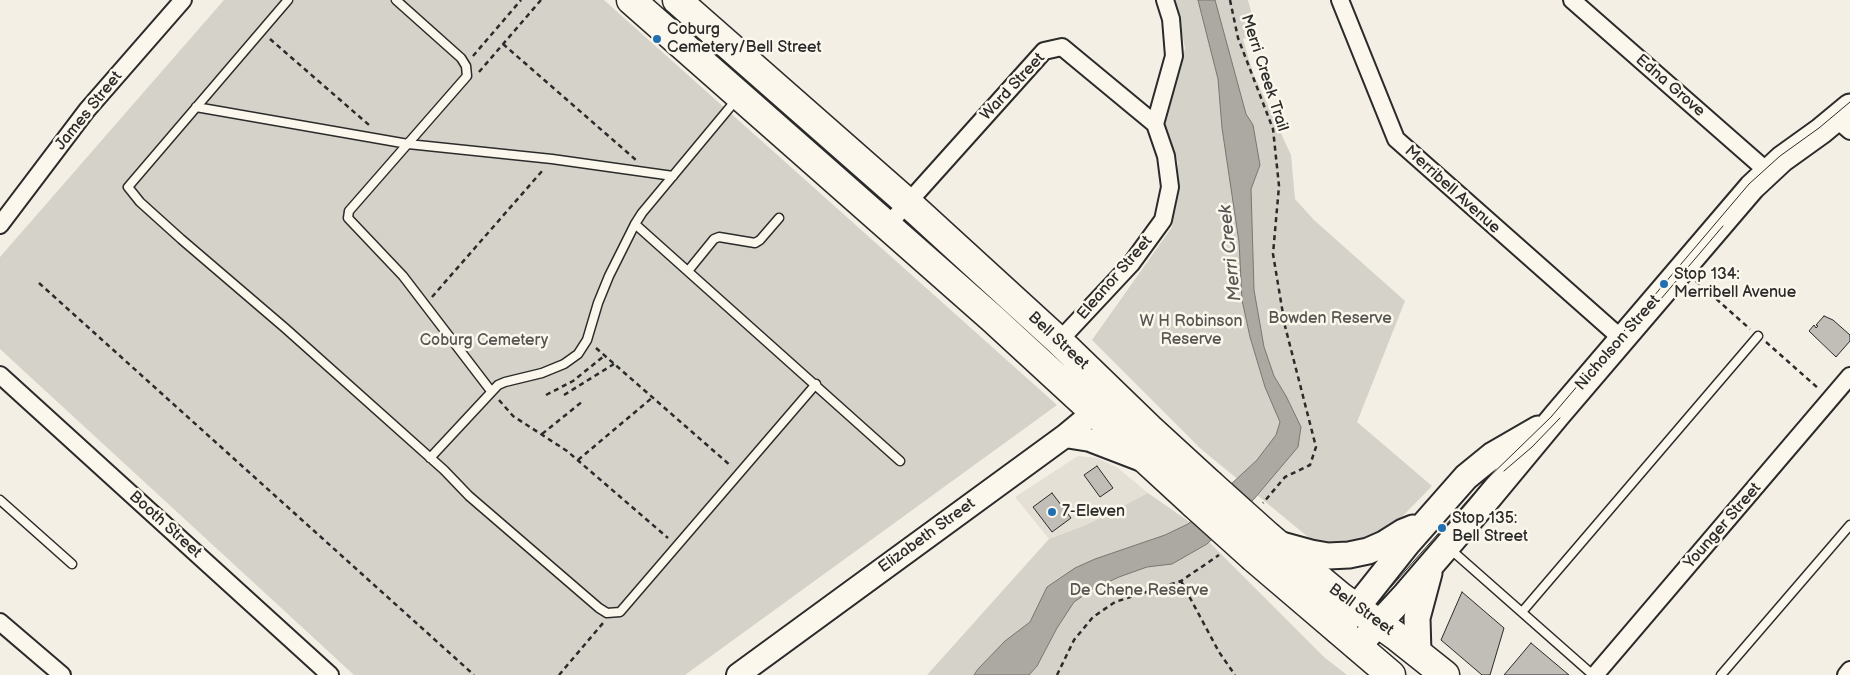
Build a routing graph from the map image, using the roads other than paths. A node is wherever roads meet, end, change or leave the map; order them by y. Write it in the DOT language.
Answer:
graph roads {
  1 [pos="183,0"];
  2 [pos="288,0"];
  3 [pos="396,0"];
  4 [pos="631,0"];
  5 [pos="1165,0"];
  6 [pos="1340,0"];
  7 [pos="1572,0"];
  8 [pos="683,2"];
  9 [pos="664,29"];
  10 [pos="739,96"];
  11 [pos="196,107"];
  12 [pos="1845,119"];
  13 [pos="1155,124"];
  14 [pos="408,144"];
  15 [pos="1767,172"];
  16 [pos="673,176"];
  17 [pos="908,203"];
  18 [pos="780,218"];
  19 [pos="635,224"];
  20 [pos="0,225"];
  21 [pos="887,226"];
  22 [pos="688,271"];
  23 [pos="1758,336"];
  24 [pos="1622,339"];
  25 [pos="1059,341"];
  26 [pos="1850,376"];
  27 [pos="2,380"];
  28 [pos="816,384"];
  29 [pos="492,391"];
  30 [pos="1104,403"];
  31 [pos="1558,414"];
  32 [pos="1065,436"];
  33 [pos="430,458"];
  34 [pos="900,461"];
  35 [pos="1148,462"];
  36 [pos="1202,494"];
  37 [pos="0,500"];
  38 [pos="1424,523"];
  39 [pos="1850,525"];
  40 [pos="1267,546"];
  41 [pos="1440,555"];
  42 [pos="72,564"];
  43 [pos="1522,612"];
  44 [pos="1368,615"];
  45 [pos="0,622"];
  46 [pos="1347,639"];
  47 [pos="1418,653"];
  48 [pos="1850,670"];
  49 [pos="62,675"];
  50 [pos="330,675"];
  51 [pos="738,675"];
  52 [pos="1391,675"];
  53 [pos="1445,675"];
  54 [pos="1594,675"];
  55 [pos="1721,675"];
  56 [pos="1846,675"];
  1 -- 20 [label="street, James Street"];
  2 -- 11 [label="lane"];
  3 -- 14 [label="lane"];
  4 -- 9 [label="highway, Bell Street"];
  5 -- 13 [label="street"];
  6 -- 24 [label="street, Merribell Avenue"];
  7 -- 15 [label="street, Edna Grove"];
  8 -- 9 [label="street"];
  8 -- 17 [label="highway, Bell Street"];
  9 -- 10 [label="highway, Bell Street"];
  10 -- 16 [label="lane"];
  10 -- 21 [label="highway, Bell Street"];
  11 -- 14 [label="lane"];
  11 -- 33 [label="lane"];
  12 -- 15 [label="main road, Nicholson Street"];
  13 -- 17 [label="street, Ward Street"];
  13 -- 25 [label="street, Eleanor Street"];
  14 -- 16 [label="lane"];
  14 -- 29 [label="lane"];
  15 -- 24 [label="main road, Nicholson Street"];
  16 -- 19 [label="lane"];
  17 -- 21 [label="street, Ward Street"];
  17 -- 25 [label="highway, Bell Street"];
  18 -- 22 [label="lane"];
  19 -- 22 [label="lane"];
  19 -- 29 [label="lane"];
  21 -- 30 [label="highway, Bell Street"];
  22 -- 28 [label="lane"];
  23 -- 43 [label="lane"];
  24 -- 31 [label="main road, Nicholson Street"];
  25 -- 30 [label="highway, Bell Street"];
  26 -- 54 [label="street, Younger Street"];
  27 -- 50 [label="street, Booth Street"];
  28 -- 33 [label="lane"];
  28 -- 34 [label="lane"];
  29 -- 33 [label="lane"];
  30 -- 32 [label="main road, Elizabeth Street"];
  30 -- 35 [label="highway, Bell Street"];
  30 -- 36 [label="highway, Bell Street"];
  31 -- 38 [label="main road, Nicholson Street"];
  31 -- 41 [label="main road, Nicholson Street"];
  32 -- 35 [label="main road"];
  32 -- 51 [label="main road, Elizabeth Street"];
  35 -- 36 [label="highway, Bell Street"];
  36 -- 40 [label="highway, Bell Street, bridge"];
  37 -- 42 [label="lane"];
  38 -- 40 [label="main road"];
  38 -- 44 [label="main road, Nicholson Street"];
  39 -- 55 [label="lane"];
  40 -- 44 [label="highway, Bell Street"];
  40 -- 46 [label="highway, Bell Street"];
  41 -- 43 [label="lane"];
  41 -- 44 [label="main road, Nicholson Street"];
  41 -- 47 [label="main road"];
  43 -- 54 [label="lane"];
  44 -- 46 [label="main road, Nicholson Street"];
  44 -- 47 [label="highway, Bell Street"];
  45 -- 49 [label="street"];
  46 -- 52 [label="highway, Bell Street"];
  47 -- 53 [label="highway, Bell Street"];
  48 -- 56 [label="street"];
}
